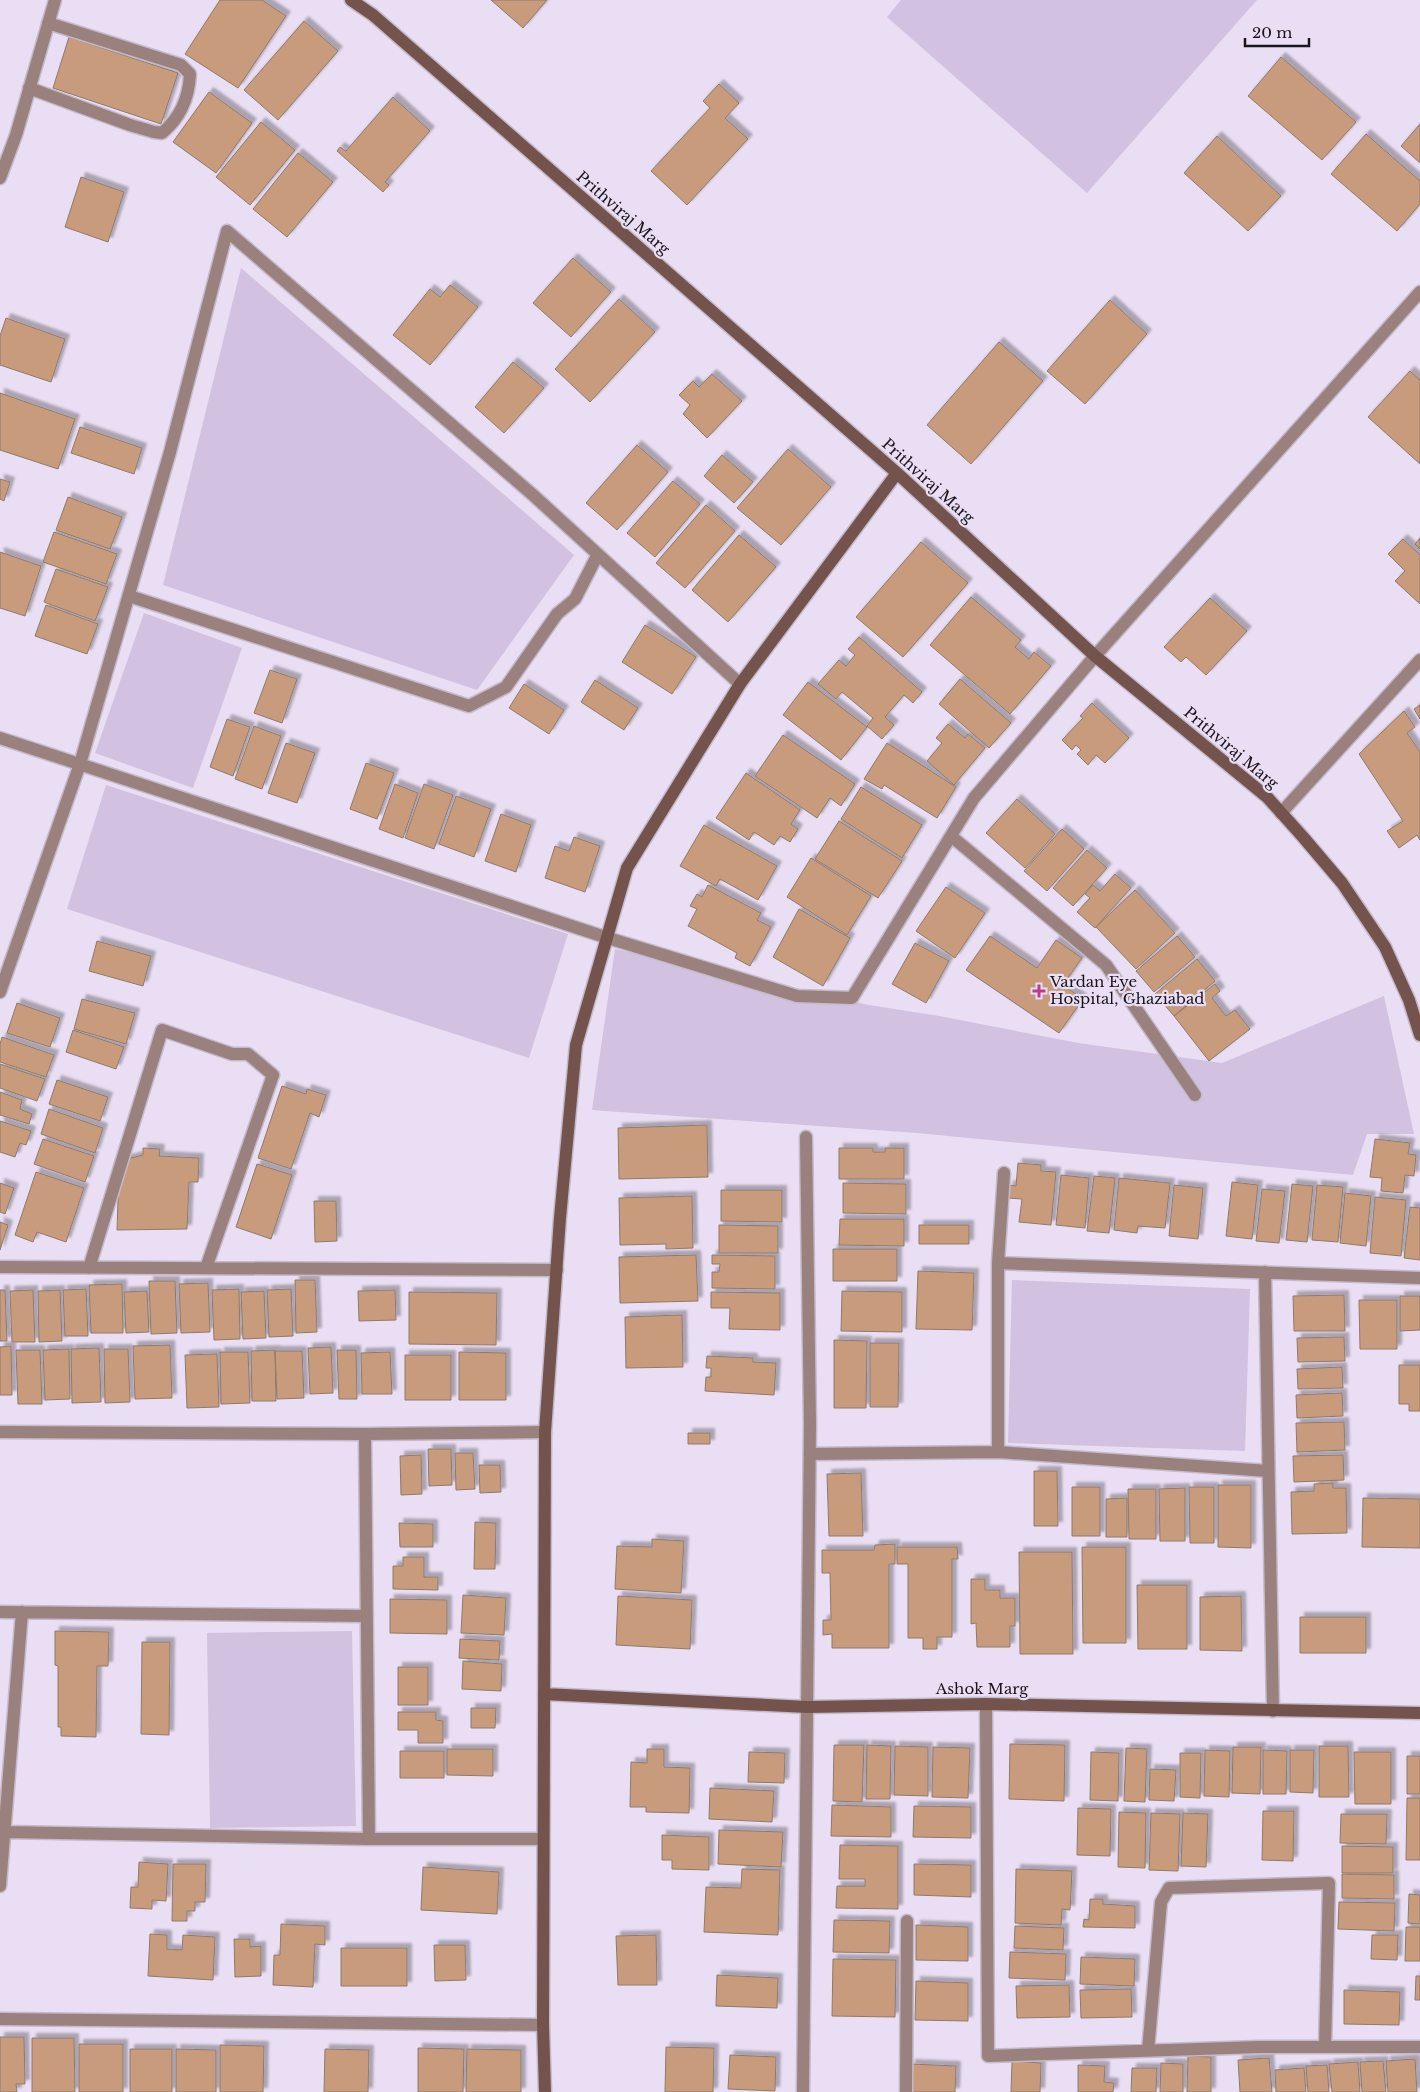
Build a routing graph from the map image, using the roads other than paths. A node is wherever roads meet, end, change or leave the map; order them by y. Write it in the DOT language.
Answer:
graph roads {
  1 [pos="55,0"];
  2 [pos="351,0"];
  3 [pos="48,23"];
  4 [pos="30,88"];
  5 [pos="0,178"];
  6 [pos="1420,292"];
  7 [pos="896,474"];
  8 [pos="598,554"];
  9 [pos="129,596"];
  10 [pos="1096,656"];
  11 [pos="1420,660"];
  12 [pos="740,684"];
  13 [pos="0,738"];
  14 [pos="80,764"];
  15 [pos="1281,813"];
  16 [pos="951,836"];
  17 [pos="608,938"];
  18 [pos="0,992"];
  19 [pos="1420,1036"];
  20 [pos="1195,1095"];
  21 [pos="806,1137"];
  22 [pos="1004,1173"];
  23 [pos="998,1263"];
  24 [pos="0,1267"];
  25 [pos="89,1268"];
  26 [pos="206,1268"];
  27 [pos="556,1270"];
  28 [pos="1265,1272"];
  29 [pos="1420,1278"];
  30 [pos="0,1432"];
  31 [pos="545,1432"];
  32 [pos="365,1434"];
  33 [pos="998,1452"];
  34 [pos="810,1454"];
  35 [pos="1268,1470"];
  36 [pos="0,1612"];
  37 [pos="22,1612"];
  38 [pos="367,1616"];
  39 [pos="544,1694"];
  40 [pos="986,1704"];
  41 [pos="807,1707"];
  42 [pos="1273,1712"];
  43 [pos="1420,1713"];
  44 [pos="6,1832"];
  45 [pos="369,1839"];
  46 [pos="544,1839"];
  47 [pos="0,1886"];
  48 [pos="907,1921"];
  49 [pos="0,2019"];
  50 [pos="542,2025"];
  51 [pos="1326,2047"];
  52 [pos="1420,2047"];
  53 [pos="1148,2051"];
  54 [pos="545,2092"];
  55 [pos="803,2092"];
  56 [pos="906,2092"];
  1 -- 3 [label="street"];
  2 -- 7 [label="street, Prithviraj Marg"];
  3 -- 4 [label="street"];
  3 -- 4 [label="street"];
  4 -- 5 [label="street"];
  6 -- 10 [label="street"];
  7 -- 10 [label="street, Prithviraj Marg"];
  7 -- 12 [label="street"];
  8 -- 9 [label="street"];
  8 -- 9 [label="street"];
  8 -- 12 [label="street"];
  9 -- 14 [label="street"];
  10 -- 15 [label="street, Prithviraj Marg"];
  10 -- 16 [label="street"];
  11 -- 15 [label="street"];
  12 -- 17 [label="street"];
  13 -- 14 [label="street"];
  14 -- 17 [label="street"];
  14 -- 18 [label="street"];
  15 -- 19 [label="street, Prithviraj Marg"];
  16 -- 17 [label="street"];
  16 -- 20 [label="street"];
  17 -- 27 [label="street"];
  21 -- 34 [label="street"];
  22 -- 23 [label="street"];
  23 -- 28 [label="street"];
  23 -- 33 [label="street"];
  24 -- 25 [label="street"];
  25 -- 26 [label="street"];
  25 -- 26 [label="street"];
  26 -- 27 [label="street"];
  27 -- 31 [label="street"];
  28 -- 29 [label="street"];
  28 -- 35 [label="street"];
  30 -- 32 [label="street"];
  31 -- 32 [label="street"];
  31 -- 39 [label="street"];
  32 -- 38 [label="street"];
  33 -- 34 [label="street"];
  33 -- 35 [label="street"];
  34 -- 41 [label="street"];
  35 -- 42 [label="street"];
  36 -- 37 [label="street"];
  37 -- 38 [label="street"];
  37 -- 44 [label="street"];
  38 -- 45 [label="street"];
  39 -- 41 [label="street, Ashok Marg"];
  39 -- 46 [label="street"];
  40 -- 41 [label="street, Ashok Marg"];
  40 -- 42 [label="street, Ashok Marg"];
  40 -- 53 [label="street"];
  41 -- 55 [label="street"];
  42 -- 43 [label="street, Ashok Marg"];
  44 -- 45 [label="street"];
  44 -- 47 [label="street"];
  45 -- 46 [label="street"];
  46 -- 50 [label="street"];
  48 -- 56 [label="street"];
  49 -- 50 [label="street"];
  50 -- 54 [label="street"];
  51 -- 52 [label="street"];
  51 -- 53 [label="street"];
  51 -- 53 [label="street"];
}
